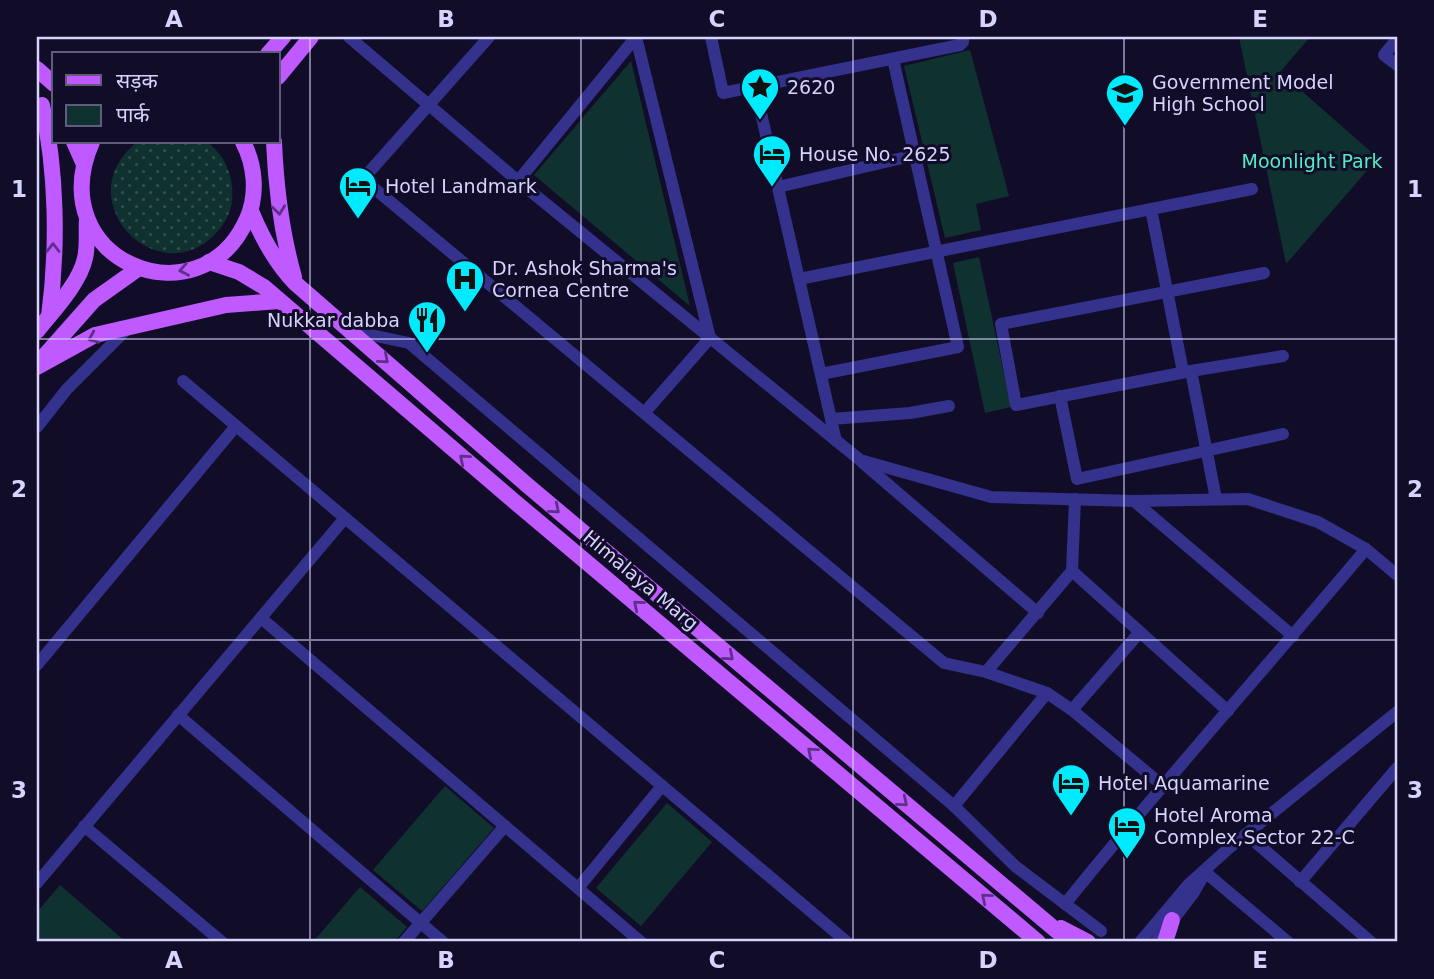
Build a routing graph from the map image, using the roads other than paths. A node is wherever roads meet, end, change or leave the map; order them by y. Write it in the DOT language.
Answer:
graph roads {
  1 [pos="282,37"];
  2 [pos="311,37"];
  3 [pos="351,37"];
  4 [pos="489,37"];
  5 [pos="636,37"];
  6 [pos="711,37"];
  7 [pos="964,37"];
  8 [pos="1397,39"];
  9 [pos="270,52"];
  10 [pos="894,58"];
  11 [pos="1397,65"];
  12 [pos="37,69"];
  13 [pos="280,75"];
  14 [pos="52,82"];
  15 [pos="755,87"];
  16 [pos="40,102"];
  17 [pos="429,105"];
  18 [pos="52,115"];
  19 [pos="75,144"];
  20 [pos="91,144"];
  21 [pos="244,144"];
  22 [pos="274,144"];
  23 [pos="915,155"];
  24 [pos="83,162"];
  25 [pos="518,181"];
  26 [pos="778,187"];
  27 [pos="1252,189"];
  28 [pos="1151,209"];
  29 [pos="251,211"];
  30 [pos="87,219"];
  31 [pos="937,252"];
  32 [pos="209,262"];
  33 [pos="139,268"];
  34 [pos="1264,273"];
  35 [pos="799,279"];
  36 [pos="295,283"];
  37 [pos="1167,292"];
  38 [pos="279,301"];
  39 [pos="49,316"];
  40 [pos="129,327"];
  41 [pos="37,331"];
  42 [pos="352,331"];
  43 [pos="710,338"];
  44 [pos="1283,356"];
  45 [pos="37,366"];
  46 [pos="1187,371"];
  47 [pos="821,374"];
  48 [pos="183,380"];
  49 [pos="1060,396"];
  50 [pos="949,406"];
  51 [pos="645,412"];
  52 [pos="831,419"];
  53 [pos="236,426"];
  54 [pos="37,427"];
  55 [pos="1283,434"];
  56 [pos="836,441"];
  57 [pos="1206,450"];
  58 [pos="860,460"];
  59 [pos="1075,499"];
  60 [pos="1216,499"];
  61 [pos="1134,501"];
  62 [pos="345,518"];
  63 [pos="1366,549"];
  64 [pos="1072,571"];
  65 [pos="1397,575"];
  66 [pos="1038,613"];
  67 [pos="261,618"];
  68 [pos="1139,633"];
  69 [pos="1293,636"];
  70 [pos="37,665"];
  71 [pos="986,672"];
  72 [pos="1047,693"];
  73 [pos="1072,710"];
  74 [pos="1228,711"];
  75 [pos="1397,712"];
  76 [pos="178,715"];
  77 [pos="1397,768"];
  78 [pos="1162,785"];
  79 [pos="662,786"];
  80 [pos="954,806"];
  81 [pos="85,826"];
  82 [pos="505,826"];
  83 [pos="1245,834"];
  84 [pos="1022,871"];
  85 [pos="1205,872"];
  86 [pos="38,880"];
  87 [pos="1300,882"];
  88 [pos="578,888"];
  89 [pos="1006,888"];
  90 [pos="1065,904"];
  91 [pos="1043,920"];
  92 [pos="1172,920"];
  93 [pos="421,923"];
  94 [pos="1101,932"];
  95 [pos="1020,934"];
  96 [pos="222,942"];
  97 [pos="404,942"];
  98 [pos="443,942"];
  99 [pos="641,942"];
  100 [pos="847,942"];
  101 [pos="1038,942"];
  102 [pos="1070,942"];
  103 [pos="1088,942"];
  104 [pos="1140,942"];
  105 [pos="1156,942"];
  106 [pos="1165,942"];
  107 [pos="1288,942"];
  108 [pos="1371,942"];
  1 -- 9 [label="main road"];
  2 -- 13 [label="main road"];
  3 -- 17 [label="street"];
  4 -- 17 [label="street"];
  5 -- 25 [label="street"];
  5 -- 43 [label="street"];
  6 -- 15 [label="street"];
  7 -- 10 [label="street"];
  8 -- 11 [label="street"];
  10 -- 15 [label="street"];
  10 -- 23 [label="street"];
  12 -- 14 [label="main road"];
  15 -- 26 [label="street"];
  16 -- 18 [label="main road"];
  39 -- 16 [label="main road, one-way"];
  17 -- 25 [label="street"];
  17 -- 51 [label="street"];
  19 -- 24 [label="main road"];
  20 -- 24 [label="main road"];
  21 -- 29 [label="main road"];
  22 -- 36 [label="main road, one-way"];
  23 -- 26 [label="street"];
  23 -- 31 [label="street"];
  24 -- 30 [label="main road"];
  25 -- 43 [label="street"];
  26 -- 35 [label="street"];
  27 -- 28 [label="street"];
  28 -- 31 [label="street"];
  28 -- 37 [label="street"];
  29 -- 32 [label="main road"];
  29 -- 36 [label="main road, Himalaya Marg"];
  30 -- 33 [label="main road"];
  30 -- 39 [label="main road"];
  31 -- 35 [label="street"];
  31 -- 47 [label="street"];
  32 -- 33 [label="main road, one-way"];
  32 -- 38 [label="main road, Himalaya Marg"];
  33 -- 45 [label="main road"];
  34 -- 37 [label="street"];
  35 -- 47 [label="street"];
  36 -- 42 [label="main road, Himalaya Marg"];
  37 -- 46 [label="street"];
  37 -- 49 [label="street"];
  38 -- 40 [label="main road"];
  95 -- 38 [label="main road, Himalaya Marg, one-way"];
  39 -- 41 [label="main road"];
  40 -- 45 [label="main road, one-way"];
  40 -- 54 [label="street"];
  42 -- 80 [label="street"];
  42 -- 89 [label="main road, Himalaya Marg, one-way"];
  43 -- 51 [label="street"];
  43 -- 56 [label="street"];
  44 -- 46 [label="street"];
  46 -- 49 [label="street"];
  46 -- 57 [label="street"];
  47 -- 52 [label="street"];
  48 -- 53 [label="street"];
  49 -- 57 [label="street"];
  50 -- 52 [label="street"];
  51 -- 71 [label="street"];
  52 -- 56 [label="street"];
  53 -- 62 [label="street"];
  53 -- 70 [label="street"];
  55 -- 57 [label="street"];
  56 -- 58 [label="street"];
  57 -- 60 [label="street"];
  58 -- 59 [label="street"];
  58 -- 66 [label="street"];
  59 -- 61 [label="street"];
  59 -- 64 [label="street"];
  60 -- 61 [label="street"];
  60 -- 63 [label="street"];
  61 -- 69 [label="street"];
  62 -- 67 [label="street"];
  62 -- 79 [label="street"];
  63 -- 65 [label="street"];
  63 -- 69 [label="street"];
  64 -- 66 [label="street"];
  64 -- 68 [label="street"];
  66 -- 71 [label="street"];
  67 -- 76 [label="street"];
  67 -- 82 [label="street"];
  68 -- 73 [label="street"];
  68 -- 74 [label="street"];
  69 -- 74 [label="street"];
  71 -- 72 [label="street"];
  72 -- 73 [label="street"];
  72 -- 80 [label="street"];
  73 -- 78 [label="street"];
  74 -- 78 [label="street"];
  75 -- 83 [label="street"];
  76 -- 81 [label="street"];
  76 -- 93 [label="street"];
  77 -- 87 [label="street"];
  78 -- 90 [label="street"];
  79 -- 88 [label="street"];
  79 -- 100 [label="street"];
  80 -- 84 [label="street"];
  81 -- 86 [label="street"];
  81 -- 96 [label="street"];
  82 -- 88 [label="street"];
  82 -- 93 [label="street"];
  83 -- 85 [label="street"];
  83 -- 87 [label="street"];
  84 -- 89 [label="street"];
  84 -- 90 [label="street"];
  85 -- 92 [label="street"];
  85 -- 104 [label="street"];
  85 -- 107 [label="street"];
  87 -- 108 [label="street"];
  88 -- 99 [label="street"];
  89 -- 91 [label="main road, Himalaya Marg"];
  90 -- 94 [label="street"];
  91 -- 102 [label="main road, Himalaya Marg"];
  91 -- 103 [label="main road"];
  92 -- 105 [label="street"];
  92 -- 106 [label="main road"];
  93 -- 97 [label="street"];
  93 -- 98 [label="street"];
  95 -- 101 [label="main road, Himalaya Marg"];
}
